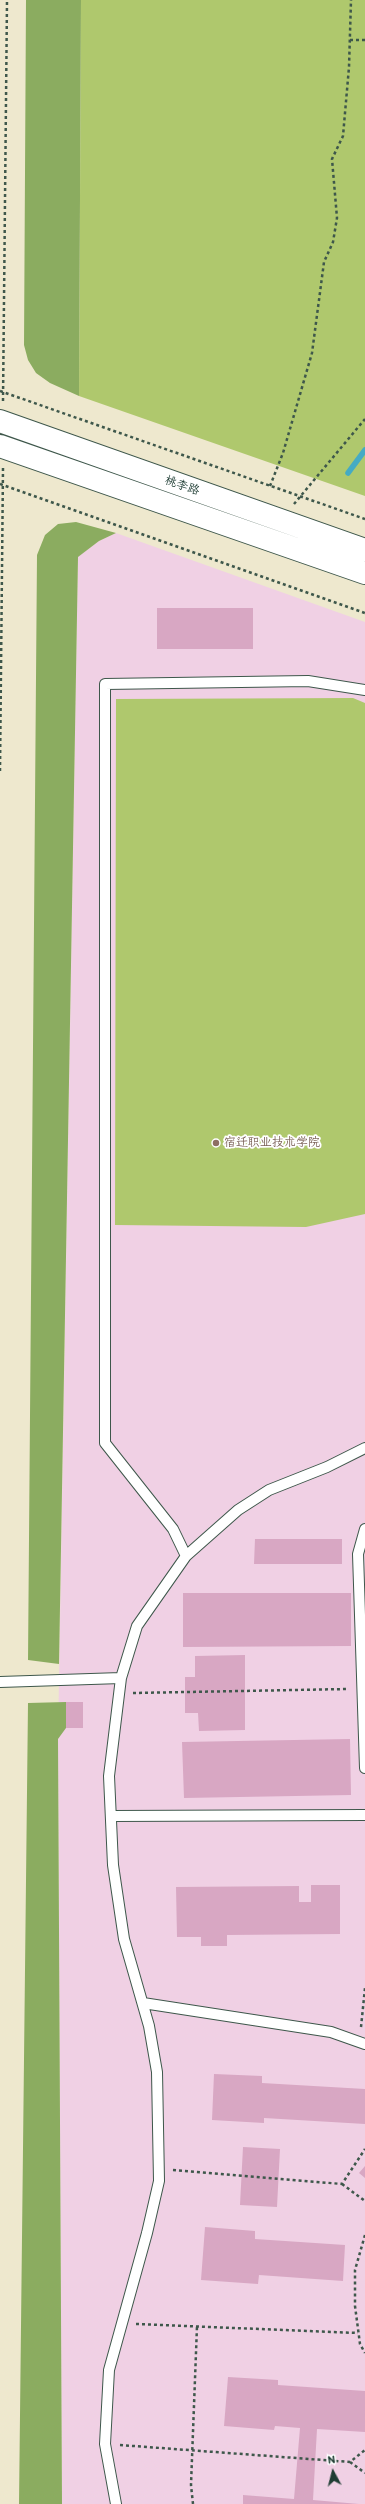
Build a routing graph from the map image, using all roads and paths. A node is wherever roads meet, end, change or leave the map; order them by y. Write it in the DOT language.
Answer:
graph roads {
  1 [pos="7,0"];
  2 [pos="351,0"];
  3 [pos="350,40"];
  4 [pos="365,40"];
  5 [pos="2,392"];
  6 [pos="365,420"];
  7 [pos="0,421"];
  8 [pos="1,447"];
  9 [pos="1,484"];
  10 [pos="270,486"];
  11 [pos="299,496"];
  12 [pos="365,519"];
  13 [pos="282,521"];
  14 [pos="365,550"];
  15 [pos="365,573"];
  16 [pos="365,613"];
  17 [pos="365,690"];
  18 [pos="0,771"];
  19 [pos="365,1448"];
  20 [pos="365,1529"];
  21 [pos="186,1556"];
  22 [pos="121,1678"];
  23 [pos="0,1682"];
  24 [pos="362,1688"];
  25 [pos="119,1694"];
  26 [pos="365,1768"];
  27 [pos="365,1815"];
  28 [pos="111,1816"];
  29 [pos="365,1988"];
  30 [pos="143,2003"];
  31 [pos="362,2043"];
  32 [pos="365,2149"];
  33 [pos="159,2169"];
  34 [pos="342,2184"];
  35 [pos="365,2201"];
  36 [pos="365,2235"];
  37 [pos="122,2324"];
  38 [pos="196,2326"];
  39 [pos="358,2333"];
  40 [pos="365,2353"];
  41 [pos="106,2444"];
  42 [pos="193,2450"];
  43 [pos="365,2450"];
  44 [pos="350,2462"];
  45 [pos="365,2473"];
  46 [pos="116,2504"];
  47 [pos="193,2504"];
  1 -- 5 [label="path"];
  2 -- 3 [label="path"];
  3 -- 4 [label="path"];
  3 -- 10 [label="path"];
  5 -- 10 [label="path"];
  6 -- 11 [label="path"];
  7 -- 13 [label="main road, 桃李路"];
  8 -- 9 [label="path"];
  8 -- 15 [label="main road, 桃李路"];
  9 -- 16 [label="path"];
  9 -- 18 [label="path"];
  10 -- 11 [label="path"];
  11 -- 12 [label="path"];
  11 -- 13 [label="path"];
  13 -- 14 [label="main road, 桃李路"];
  17 -- 21 [label="lane"];
  19 -- 21 [label="lane"];
  20 -- 24 [label="lane"];
  21 -- 22 [label="lane"];
  22 -- 23 [label="lane"];
  22 -- 25 [label="lane"];
  24 -- 25 [label="path"];
  24 -- 26 [label="lane"];
  25 -- 28 [label="lane"];
  27 -- 28 [label="lane"];
  28 -- 30 [label="lane"];
  29 -- 31 [label="path"];
  30 -- 31 [label="lane"];
  30 -- 33 [label="lane"];
  32 -- 34 [label="path"];
  33 -- 34 [label="path"];
  33 -- 37 [label="lane"];
  34 -- 35 [label="path"];
  36 -- 39 [label="path"];
  37 -- 38 [label="path"];
  37 -- 41 [label="lane"];
  38 -- 39 [label="path"];
  38 -- 42 [label="path"];
  39 -- 40 [label="path"];
  41 -- 42 [label="path"];
  41 -- 46 [label="lane"];
  42 -- 44 [label="path"];
  42 -- 47 [label="path"];
  43 -- 44 [label="path"];
  44 -- 45 [label="path"];
}
